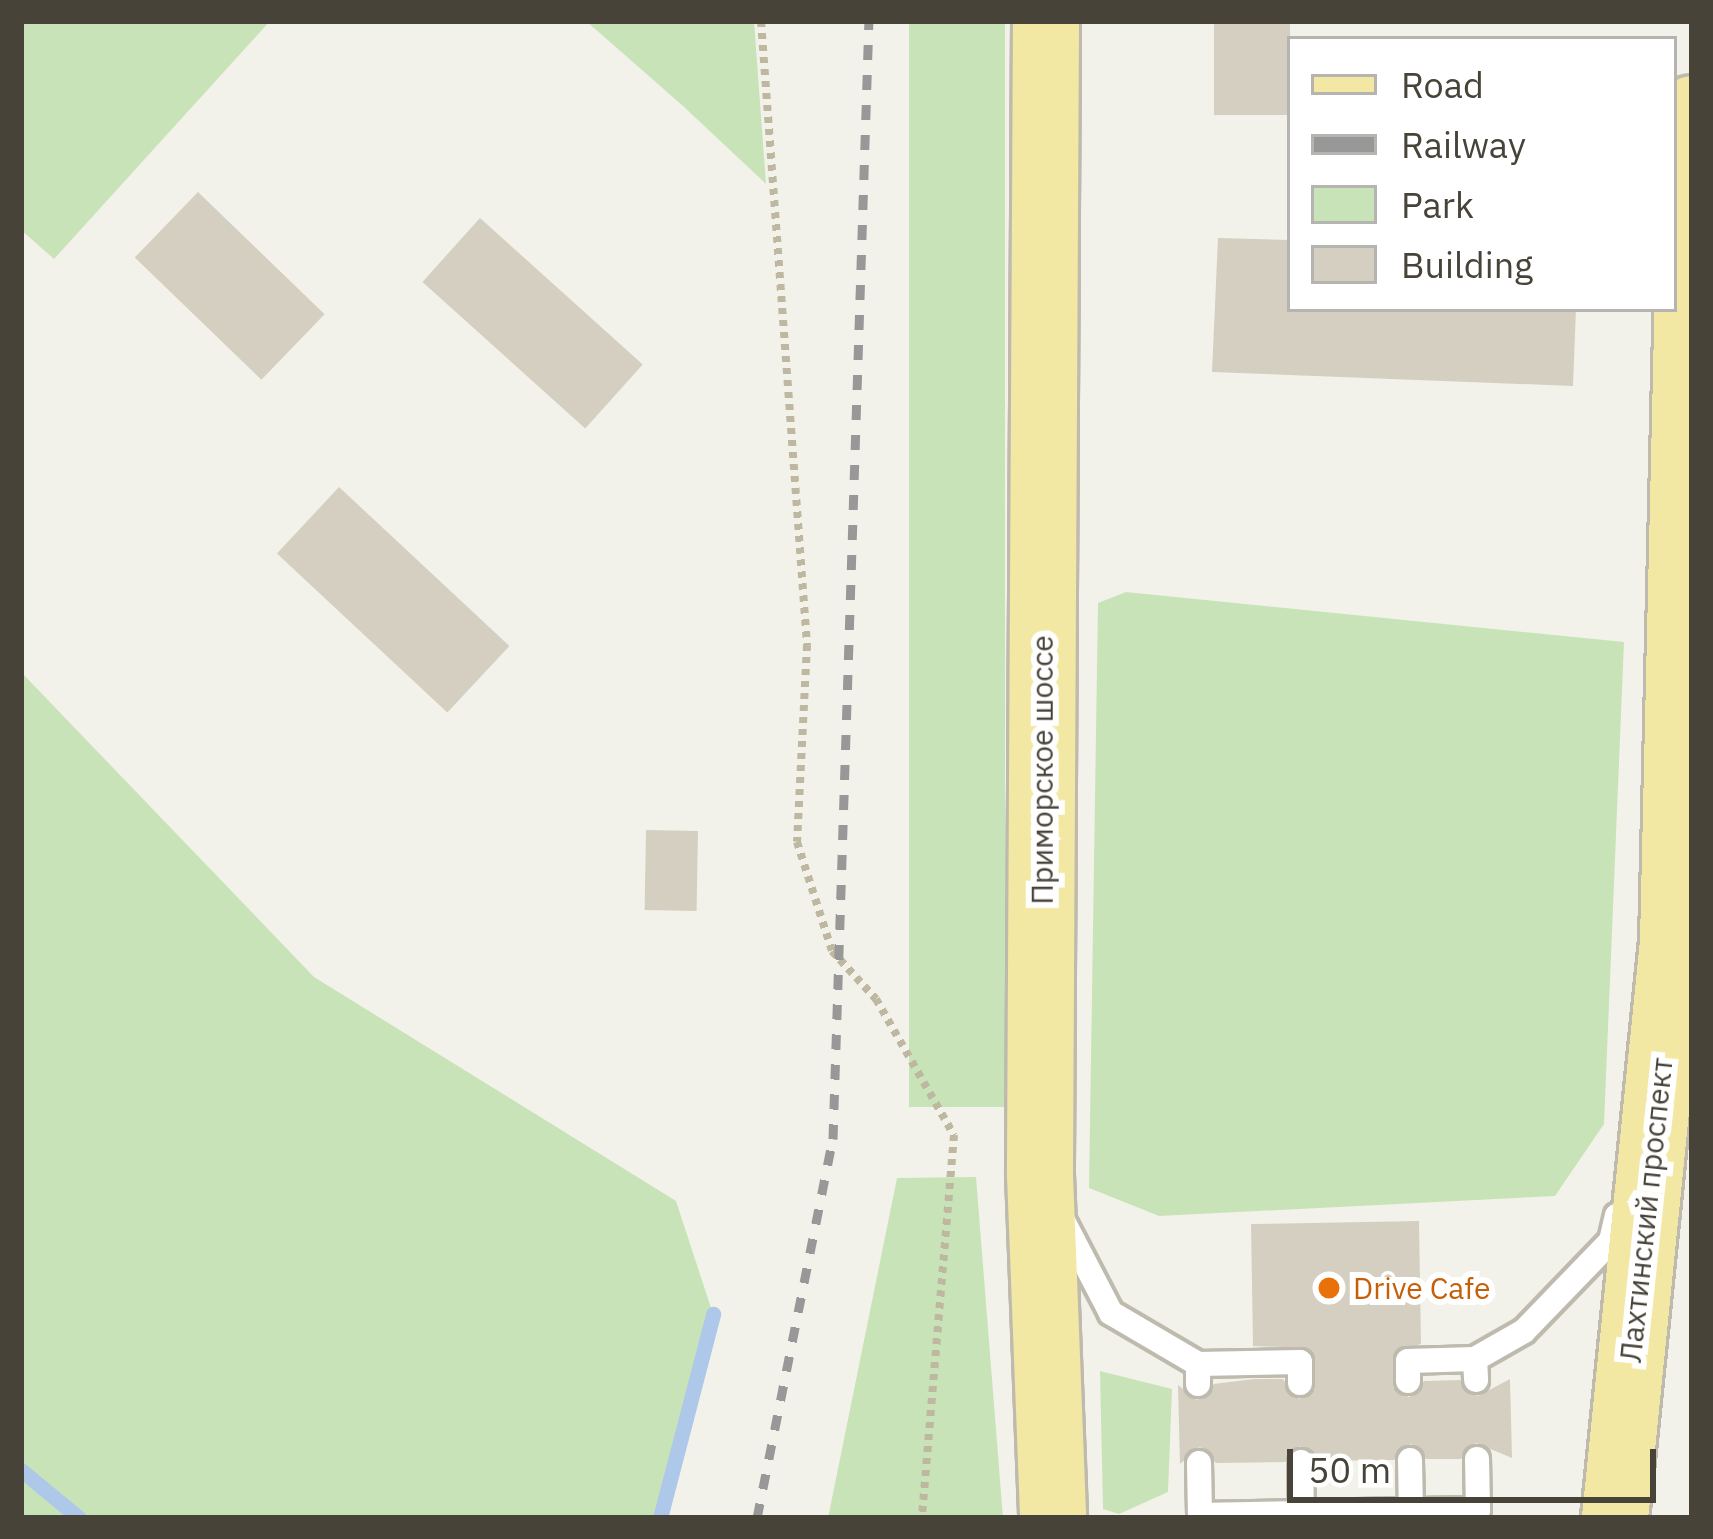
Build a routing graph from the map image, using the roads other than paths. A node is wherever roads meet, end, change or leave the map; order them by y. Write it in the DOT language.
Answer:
graph roads {
  1 [pos="1046,21"];
  2 [pos="1692,110"];
  3 [pos="1673,942"];
  4 [pos="1040,1175"];
  5 [pos="1408,1381"];
  6 [pos="1300,1383"];
  7 [pos="1477,1459"];
  8 [pos="1410,1460"];
  9 [pos="1301,1462"];
  10 [pos="1199,1463"];
  11 [pos="1411,1511"];
  12 [pos="1302,1513"];
  13 [pos="1481,1514"];
  14 [pos="1193,1516"];
  15 [pos="1053,1518"];
  16 [pos="1616,1518"];
  1 -- 4 [label="main road, Приморское шоссе"];
  2 -- 3 [label="main road, Лахтинский проспект"];
  3 -- 5 [label="lane"];
  3 -- 16 [label="main road, Лахтинский проспект"];
  4 -- 6 [label="lane"];
  4 -- 15 [label="main road, Приморское шоссе"];
  7 -- 13 [label="lane"];
  8 -- 11 [label="lane"];
  9 -- 12 [label="lane"];
  10 -- 14 [label="lane"];
  11 -- 12 [label="lane"];
  11 -- 13 [label="lane"];
  12 -- 14 [label="lane"];
}
